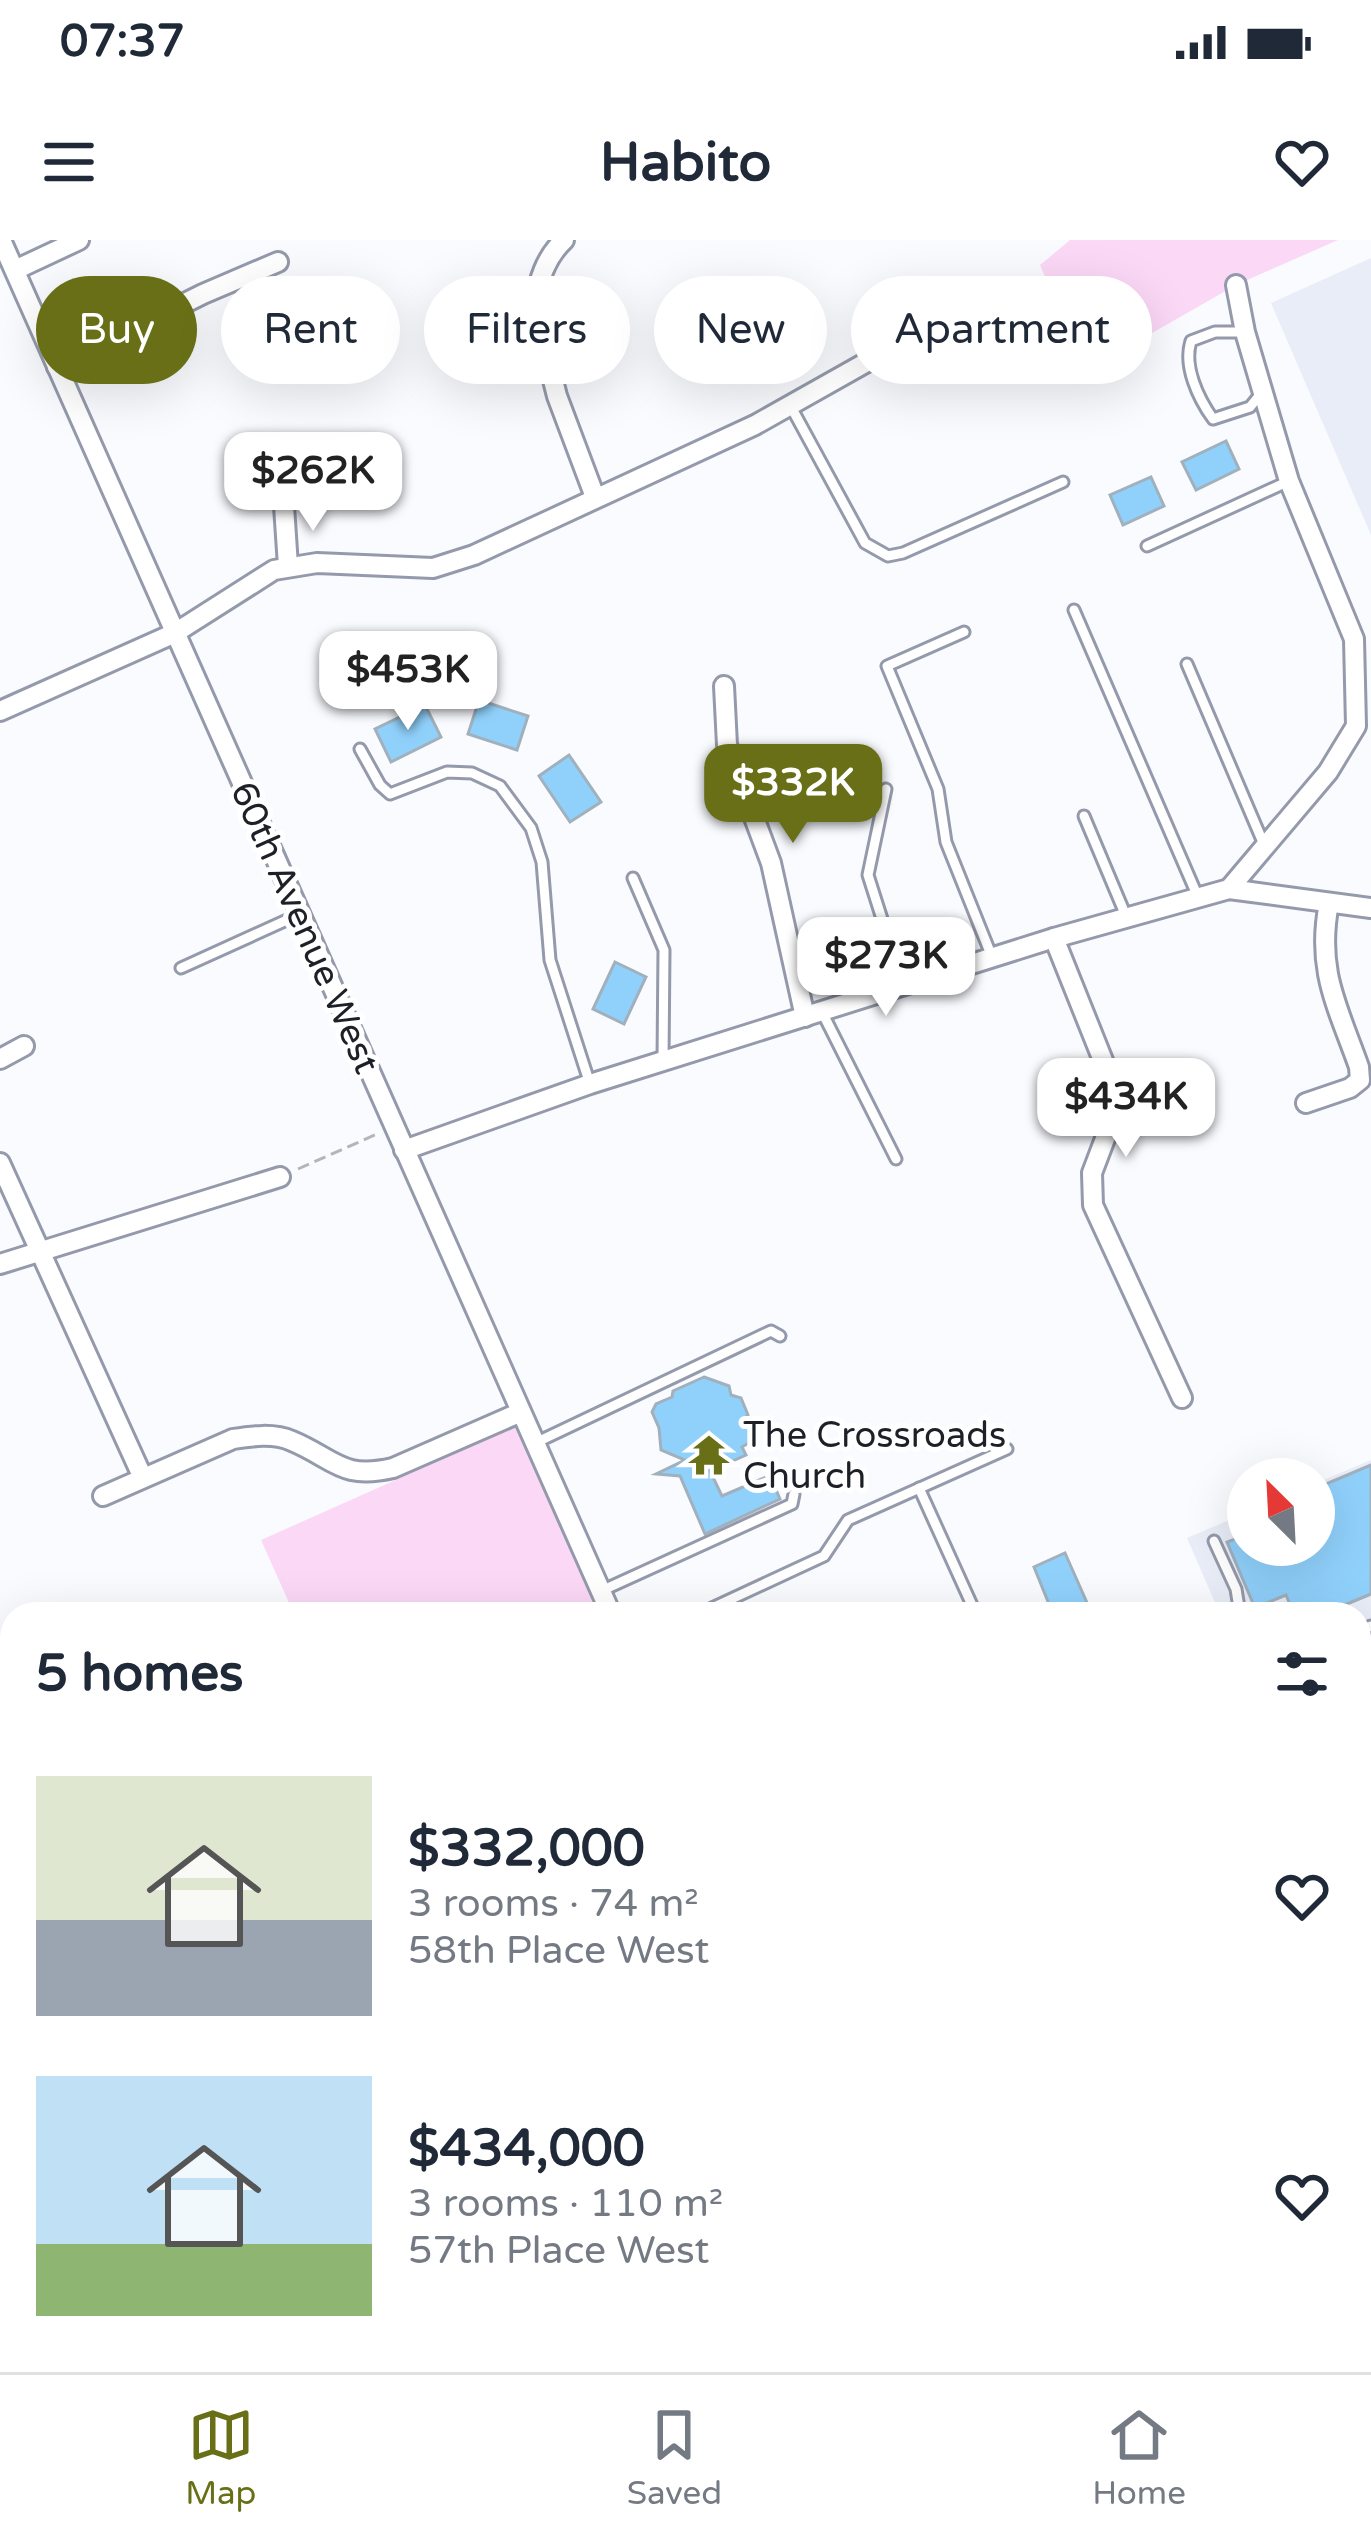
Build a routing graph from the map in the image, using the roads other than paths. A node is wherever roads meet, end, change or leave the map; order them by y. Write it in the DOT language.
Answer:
graph roads {
  1 [pos="1,240"];
  2 [pos="79,240"];
  3 [pos="564,240"];
  4 [pos="278,262"];
  5 [pos="15,270"];
  6 [pos="540,276"];
  7 [pos="1236,285"];
  8 [pos="197,297"];
  9 [pos="36,318"];
  10 [pos="1245,332"];
  11 [pos="851,371"];
  12 [pos="65,384"];
  13 [pos="554,384"];
  14 [pos="1263,392"];
  15 [pos="790,406"];
  16 [pos="1063,482"];
  17 [pos="1289,482"];
  18 [pos="595,497"];
  19 [pos="284,506"];
  20 [pos="1148,546"];
  21 [pos="288,566"];
  22 [pos="1074,610"];
  23 [pos="964,632"];
  24 [pos="175,633"];
  25 [pos="1187,664"];
  26 [pos="724,686"];
  27 [pos="0,711"];
  28 [pos="360,748"];
  29 [pos="886,789"];
  30 [pos="1084,815"];
  31 [pos="1265,847"];
  32 [pos="633,878"];
  33 [pos="1229,889"];
  34 [pos="1198,898"];
  35 [pos="1329,904"];
  36 [pos="1371,908"];
  37 [pos="300,914"];
  38 [pos="1127,917"];
  39 [pos="1054,938"];
  40 [pos="992,957"];
  41 [pos="182,968"];
  42 [pos="903,985"];
  43 [pos="813,1014"];
  44 [pos="24,1046"];
  45 [pos="0,1059"];
  46 [pos="663,1061"];
  47 [pos="590,1084"];
  48 [pos="1306,1103"];
  49 [pos="404,1150"];
  50 [pos="896,1160"];
  51 [pos="0,1163"];
  52 [pos="280,1178"];
  53 [pos="42,1251"];
  54 [pos="0,1264"];
  55 [pos="780,1336"];
  56 [pos="1182,1398"];
  57 [pos="519,1413"];
  58 [pos="533,1444"];
  59 [pos="1007,1449"];
  60 [pos="143,1478"];
  61 [pos="919,1488"];
  62 [pos="794,1494"];
  63 [pos="103,1496"];
  64 [pos="1214,1541"];
  65 [pos="601,1591"];
  66 [pos="606,1602"];
  67 [pos="726,1602"];
  68 [pos="971,1602"];
  69 [pos="1238,1602"];
  1 -- 5 [label="street, 60th Avenue West"];
  2 -- 5 [label="street"];
  3 -- 6 [label="street"];
  4 -- 8 [label="street"];
  5 -- 9 [label="street, 60th Avenue West"];
  7 -- 10 [label="street"];
  10 -- 14 [label="street"];
  10 -- 14 [label="lane"];
  11 -- 15 [label="street"];
  12 -- 24 [label="street, 60th Avenue West"];
  13 -- 18 [label="street"];
  14 -- 17 [label="street"];
  15 -- 16 [label="lane"];
  15 -- 18 [label="street"];
  17 -- 20 [label="lane"];
  17 -- 31 [label="street"];
  18 -- 21 [label="street"];
  19 -- 21 [label="street"];
  21 -- 24 [label="street"];
  22 -- 34 [label="lane"];
  23 -- 40 [label="lane"];
  24 -- 27 [label="street"];
  24 -- 37 [label="street, 60th Avenue West"];
  25 -- 31 [label="lane"];
  26 -- 43 [label="street"];
  28 -- 47 [label="lane"];
  29 -- 42 [label="lane"];
  30 -- 38 [label="lane"];
  31 -- 33 [label="street"];
  32 -- 46 [label="lane"];
  33 -- 34 [label="street"];
  33 -- 35 [label="street"];
  34 -- 38 [label="street"];
  35 -- 36 [label="street"];
  35 -- 48 [label="street"];
  37 -- 41 [label="lane"];
  37 -- 49 [label="street, 60th Avenue West"];
  38 -- 39 [label="street"];
  39 -- 40 [label="street"];
  39 -- 56 [label="street"];
  40 -- 42 [label="street"];
  42 -- 43 [label="street"];
  43 -- 46 [label="street"];
  43 -- 50 [label="lane"];
  44 -- 45 [label="street"];
  46 -- 47 [label="street"];
  47 -- 49 [label="street"];
  49 -- 57 [label="street, 60th Avenue West"];
  51 -- 53 [label="street"];
  52 -- 53 [label="street"];
  53 -- 54 [label="street"];
  53 -- 60 [label="street"];
  55 -- 58 [label="lane"];
  57 -- 58 [label="street, 60th Avenue West"];
  57 -- 60 [label="street"];
  58 -- 65 [label="street, 60th Avenue West"];
  59 -- 61 [label="lane"];
  60 -- 63 [label="street"];
  61 -- 67 [label="lane"];
  61 -- 68 [label="lane"];
  62 -- 65 [label="lane"];
  64 -- 69 [label="lane"];
  65 -- 66 [label="street, 60th Avenue West"];
}
